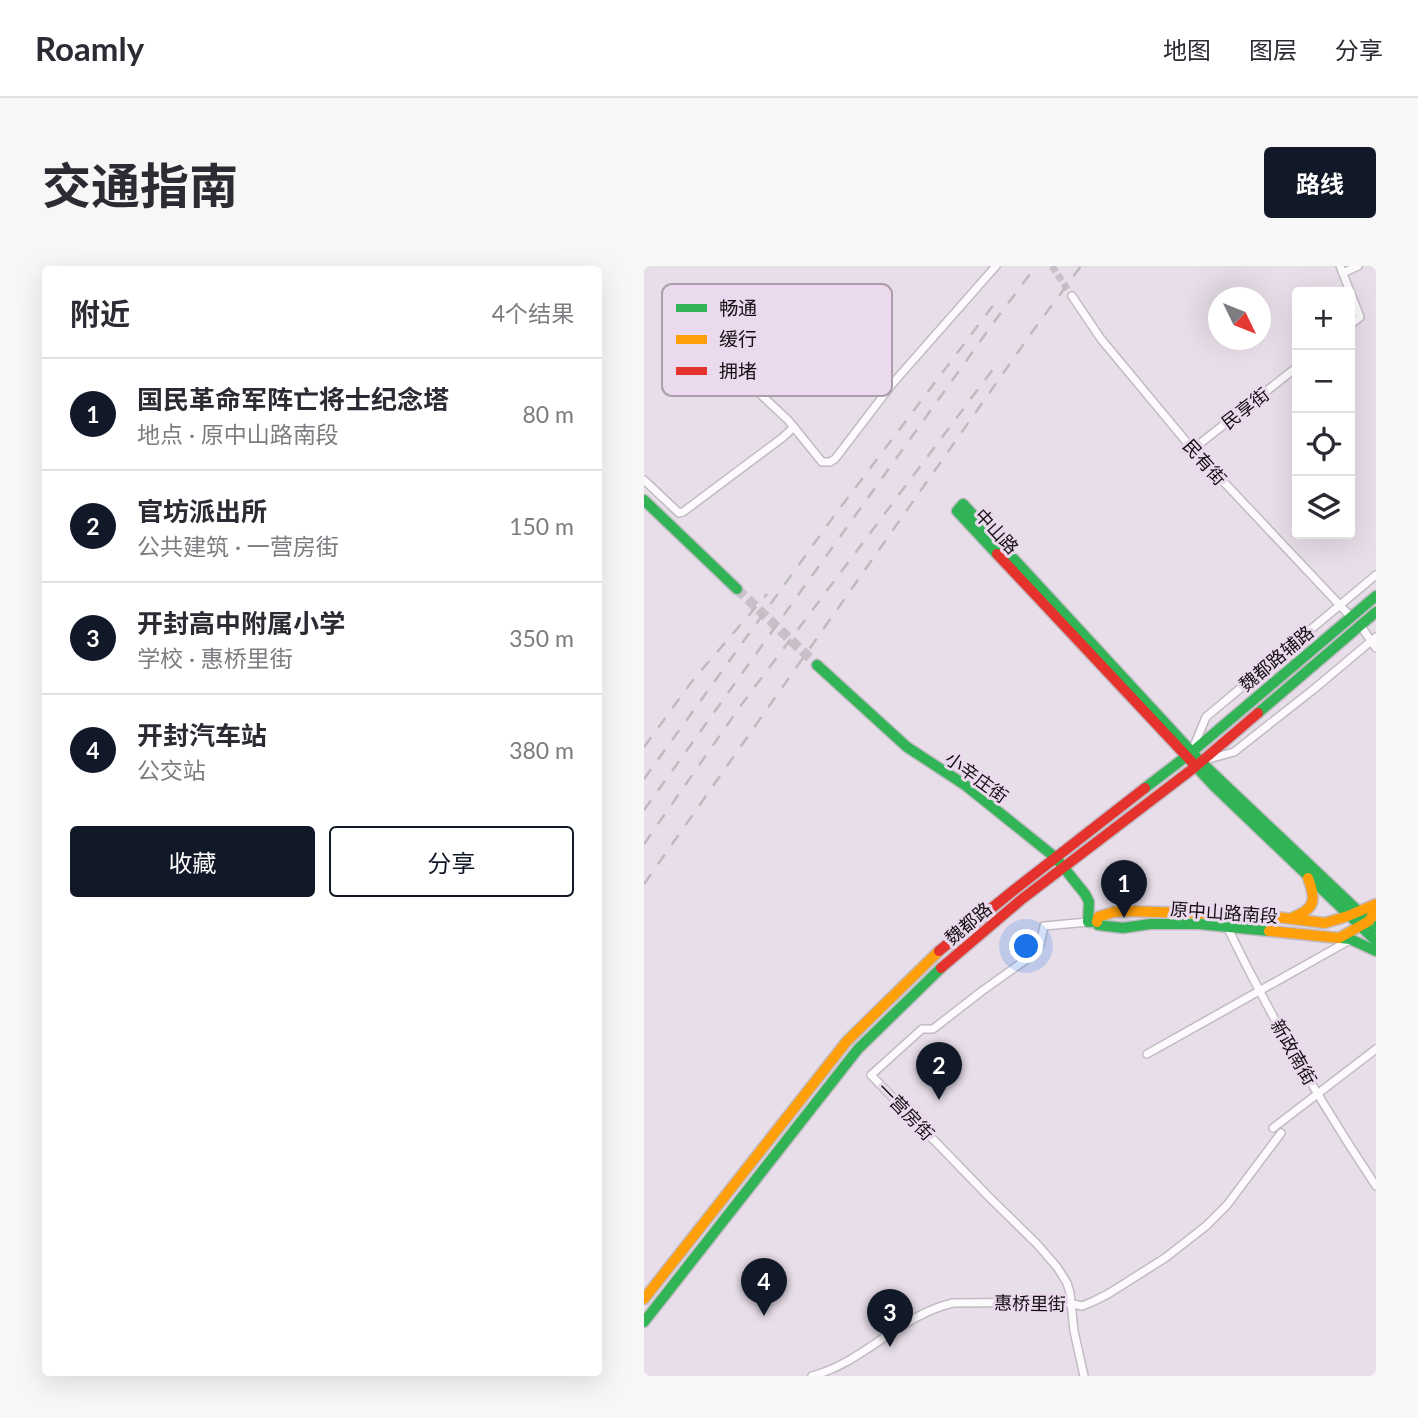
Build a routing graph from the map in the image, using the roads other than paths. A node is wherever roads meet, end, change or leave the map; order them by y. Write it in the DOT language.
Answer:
graph roads {
  1 [pos="996,266"];
  2 [pos="1358,266"];
  3 [pos="1341,270"];
  4 [pos="1348,287"];
  5 [pos="1072,296"];
  6 [pos="1355,305"];
  7 [pos="1355,321"];
  8 [pos="1292,371"];
  9 [pos="892,384"];
  10 [pos="762,396"];
  11 [pos="883,396"];
  12 [pos="793,427"];
  13 [pos="1193,449"];
  14 [pos="644,480"];
  15 [pos="644,500"];
  16 [pos="1376,575"];
  17 [pos="737,589"];
  18 [pos="1376,596"];
  19 [pos="1340,604"];
  20 [pos="1376,612"];
  21 [pos="1351,617"];
  22 [pos="1360,625"];
  23 [pos="1375,642"];
  24 [pos="817,665"];
  25 [pos="1189,754"];
  26 [pos="1198,764"];
  27 [pos="1056,858"];
  28 [pos="1064,867"];
  29 [pos="1306,875"];
  30 [pos="1376,907"];
  31 [pos="1220,912"];
  32 [pos="1360,912"];
  33 [pos="1348,915"];
  34 [pos="1292,918"];
  35 [pos="1093,922"];
  36 [pos="1226,925"];
  37 [pos="1369,925"];
  38 [pos="1345,938"];
  39 [pos="1376,941"];
  40 [pos="1376,951"];
  41 [pos="1259,991"];
  42 [pos="1376,1049"];
  43 [pos="1147,1054"];
  44 [pos="1317,1093"];
  45 [pos="1273,1128"];
  46 [pos="1281,1133"];
  47 [pos="1376,1186"];
  48 [pos="644,1299"];
  49 [pos="1072,1303"];
  50 [pos="644,1322"];
  51 [pos="826,1374"];
  52 [pos="812,1376"];
  53 [pos="1084,1376"];
  1 -- 9 [label="street"];
  2 -- 3 [label="street"];
  3 -- 4 [label="street"];
  5 -- 13 [label="street, 民有街"];
  6 -- 7 [label="street"];
  8 -- 13 [label="street, 民享街"];
  10 -- 12 [label="street"];
  11 -- 12 [label="street"];
  12 -- 14 [label="street"];
  13 -- 19 [label="street, 民有街"];
  15 -- 17 [label="main road"];
  16 -- 19 [label="street, 魏都路辅路"];
  18 -- 21 [label="main road, 魏都路"];
  19 -- 21 [label="street, 民有街"];
  19 -- 25 [label="street, 魏都路辅路"];
  20 -- 22 [label="main road, 魏都路"];
  21 -- 25 [label="main road, 魏都路"];
  22 -- 23 [label="street"];
  22 -- 26 [label="main road, 魏都路"];
  23 -- 26 [label="street"];
  24 -- 27 [label="main road, 小辛庄街"];
  25 -- 25 [label="main road, 中山路"];
  25 -- 26 [label="main road, 中山路"];
  25 -- 27 [label="main road, 魏都路"];
  26 -- 28 [label="main road, 魏都路"];
  26 -- 29 [label="main road, 中山路"];
  26 -- 32 [label="main road, 中山路"];
  27 -- 28 [label="main road, 小辛庄街"];
  27 -- 48 [label="main road, 魏都路"];
  28 -- 35 [label="main road, 小辛庄街"];
  28 -- 50 [label="main road, 魏都路"];
  29 -- 33 [label="main road, 中山路"];
  29 -- 34 [label="main road"];
  30 -- 32 [label="main road, 原中山路南段"];
  30 -- 37 [label="main road, 原中山路南段"];
  31 -- 34 [label="main road, 原中山路南段"];
  31 -- 35 [label="main road, 原中山路南段"];
  31 -- 36 [label="street, 新政南街"];
  32 -- 33 [label="main road, 原中山路南段"];
  32 -- 37 [label="main road, 中山路"];
  33 -- 34 [label="main road, 原中山路南段"];
  33 -- 37 [label="main road, 中山路"];
  35 -- 36 [label="main road, 原中山路南段"];
  35 -- 49 [label="street, 一营房街"];
  36 -- 38 [label="main road, 原中山路南段"];
  36 -- 41 [label="street, 新政南街"];
  37 -- 38 [label="main road, 原中山路南段"];
  37 -- 39 [label="main road, 中山路"];
  38 -- 40 [label="main road"];
  38 -- 41 [label="street"];
  41 -- 43 [label="street"];
  41 -- 44 [label="street, 新政南街"];
  42 -- 44 [label="street"];
  44 -- 45 [label="street"];
  44 -- 47 [label="street, 新政南街"];
  46 -- 49 [label="street, 惠桥里街"];
  49 -- 51 [label="street, 惠桥里街"];
  49 -- 53 [label="street, 一营房街"];
  51 -- 52 [label="street, 惠桥里街"];
}
